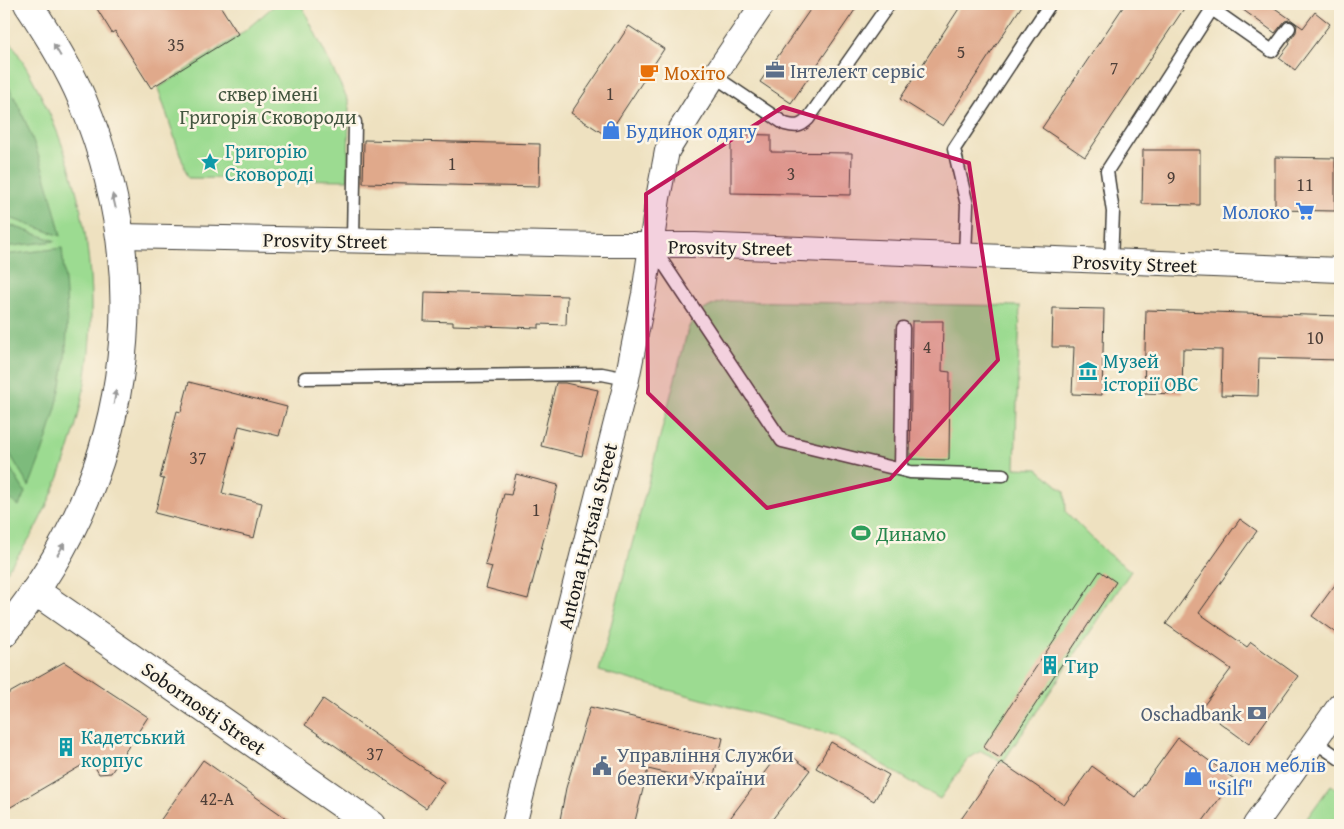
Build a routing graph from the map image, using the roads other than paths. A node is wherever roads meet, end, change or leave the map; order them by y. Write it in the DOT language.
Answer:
graph roads {
  1 [pos="28,4"];
  2 [pos="763,4"];
  3 [pos="888,4"];
  4 [pos="1050,4"];
  5 [pos="1289,28"];
  6 [pos="714,76"];
  7 [pos="355,122"];
  8 [pos="120,236"];
  9 [pos="353,240"];
  10 [pos="652,246"];
  11 [pos="965,256"];
  12 [pos="1111,262"];
  13 [pos="1340,270"];
  14 [pos="902,328"];
  15 [pos="305,378"];
  16 [pos="627,379"];
  17 [pos="901,469"];
  18 [pos="1003,475"];
  19 [pos="36,591"];
  20 [pos="4,633"];
  21 [pos="1340,705"];
  22 [pos="1314,741"];
  23 [pos="1340,759"];
  24 [pos="372,825"];
  25 [pos="514,825"];
  26 [pos="1255,825"];
  8 -- 1 [label="main road, one-way"];
  2 -- 6 [label="street, Antona Hrytsaia Street"];
  3 -- 6 [label="lane"];
  4 -- 11 [label="lane"];
  5 -- 12 [label="lane"];
  6 -- 10 [label="street, Antona Hrytsaia Street"];
  7 -- 9 [label="lane"];
  8 -- 9 [label="street, Prosvity Street"];
  19 -- 8 [label="main road, one-way"];
  9 -- 10 [label="street, Prosvity Street"];
  10 -- 11 [label="street, Prosvity Street"];
  10 -- 16 [label="street, Antona Hrytsaia Street"];
  10 -- 17 [label="lane"];
  11 -- 12 [label="street, Prosvity Street"];
  12 -- 13 [label="street, Prosvity Street"];
  14 -- 17 [label="lane"];
  15 -- 16 [label="lane"];
  16 -- 25 [label="street, Antona Hrytsaia Street"];
  17 -- 18 [label="lane"];
  19 -- 20 [label="main road"];
  19 -- 24 [label="main road, Sobornosti Street"];
  21 -- 22 [label="street"];
  22 -- 23 [label="lane"];
  22 -- 26 [label="street"];
}
